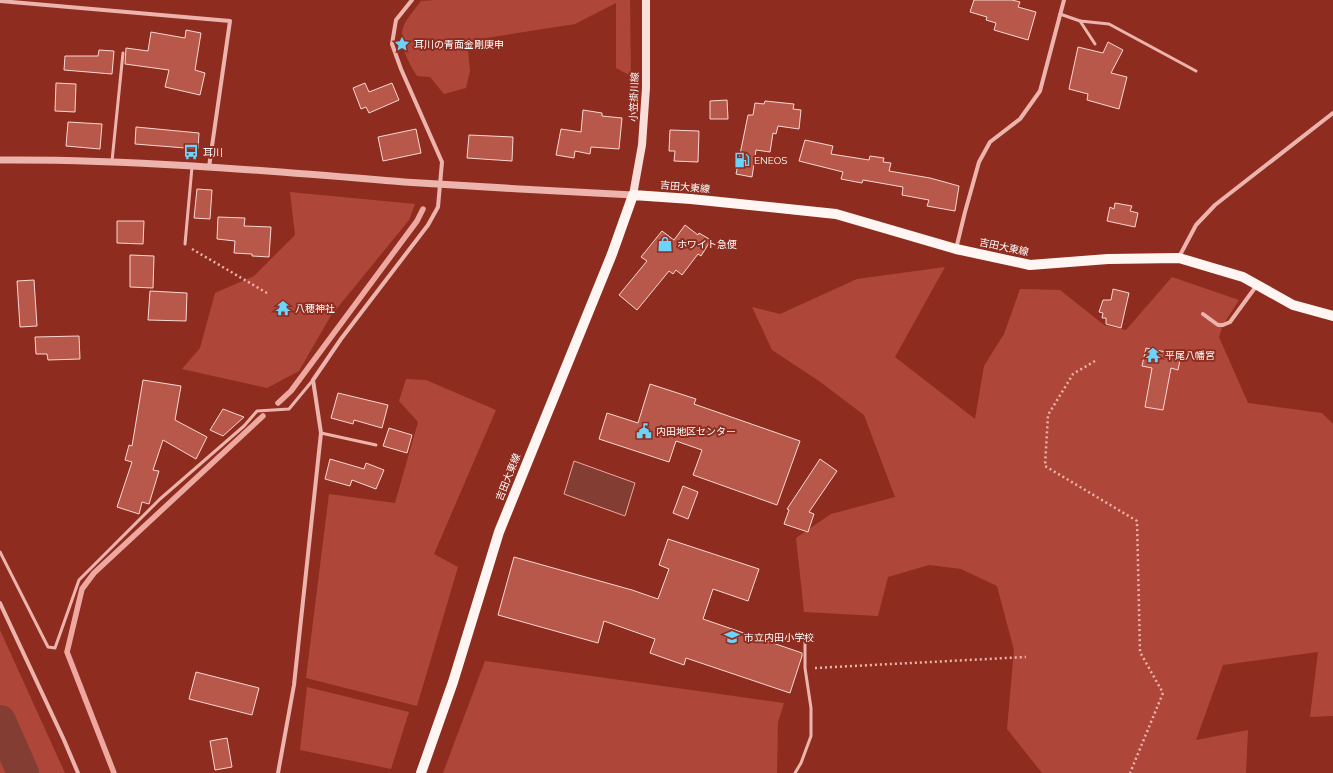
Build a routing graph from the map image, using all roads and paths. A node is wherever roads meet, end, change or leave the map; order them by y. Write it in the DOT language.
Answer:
graph roads {
  1 [pos="0,0"];
  2 [pos="412,0"];
  3 [pos="646,0"];
  4 [pos="1064,0"];
  5 [pos="1060,14"];
  6 [pos="1080,21"];
  7 [pos="1095,44"];
  8 [pos="123,53"];
  9 [pos="1196,71"];
  10 [pos="1333,113"];
  11 [pos="0,160"];
  12 [pos="112,161"];
  13 [pos="192,166"];
  14 [pos="209,167"];
  15 [pos="440,184"];
  16 [pos="633,195"];
  17 [pos="185,244"];
  18 [pos="956,249"];
  19 [pos="1179,258"];
  20 [pos="1257,285"];
  21 [pos="268,293"];
  22 [pos="1203,314"];
  23 [pos="1333,316"];
  24 [pos="1095,361"];
  25 [pos="313,380"];
  26 [pos="321,433"];
  27 [pos="376,445"];
  28 [pos="0,552"];
  29 [pos="0,603"];
  30 [pos="805,641"];
  31 [pos="1026,657"];
  32 [pos="805,668"];
  33 [pos="78,773"];
  34 [pos="278,773"];
  35 [pos="420,773"];
  36 [pos="796,773"];
  37 [pos="1130,773"];
  1 -- 14 [label="street"];
  2 -- 15 [label="street"];
  3 -- 16 [label="main road, 小笠掛川線"];
  4 -- 5 [label="street"];
  5 -- 6 [label="lane"];
  5 -- 18 [label="street"];
  6 -- 7 [label="lane"];
  6 -- 9 [label="lane"];
  8 -- 12 [label="lane"];
  10 -- 19 [label="street"];
  11 -- 12 [label="street"];
  12 -- 13 [label="street"];
  13 -- 14 [label="street"];
  13 -- 17 [label="lane"];
  14 -- 15 [label="street"];
  15 -- 16 [label="street"];
  15 -- 25 [label="street"];
  16 -- 18 [label="main road, 吉田大東線"];
  16 -- 35 [label="main road, 吉田大東線"];
  17 -- 21 [label="path"];
  18 -- 19 [label="main road, 吉田大東線"];
  19 -- 20 [label="main road, 吉田大東線"];
  20 -- 22 [label="street"];
  20 -- 23 [label="main road, 吉田大東線"];
  24 -- 37 [label="path"];
  25 -- 26 [label="street"];
  25 -- 28 [label="lane"];
  26 -- 27 [label="lane"];
  26 -- 34 [label="street"];
  29 -- 33 [label="street"];
  30 -- 32 [label="lane"];
  31 -- 32 [label="path"];
  32 -- 36 [label="lane"];
}
